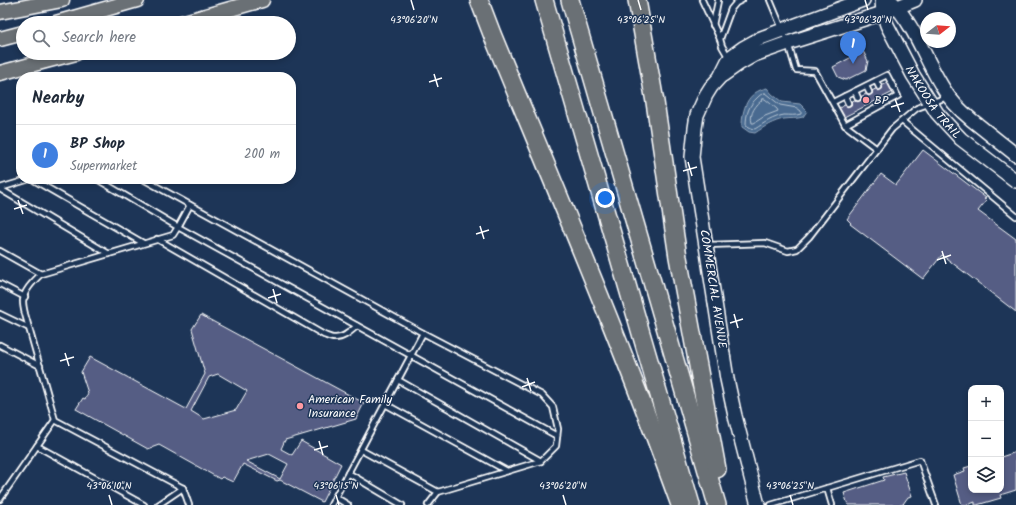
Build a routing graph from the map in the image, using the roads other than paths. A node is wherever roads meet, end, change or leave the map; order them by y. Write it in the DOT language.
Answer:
graph roads {
  1 [pos="62,0"];
  2 [pos="136,0"];
  3 [pos="262,0"];
  4 [pos="479,0"];
  5 [pos="544,0"];
  6 [pos="570,0"];
  7 [pos="637,0"];
  8 [pos="648,0"];
  9 [pos="702,0"];
  10 [pos="718,0"];
  11 [pos="742,0"];
  12 [pos="770,0"];
  13 [pos="863,0"];
  14 [pos="915,0"];
  15 [pos="893,4"];
  16 [pos="882,6"];
  17 [pos="0,12"];
  18 [pos="80,16"];
  19 [pos="206,16"];
  20 [pos="713,25"];
  21 [pos="783,30"];
  22 [pos="16,35"];
  23 [pos="0,39"];
  24 [pos="720,39"];
  25 [pos="788,43"];
  26 [pos="730,59"];
  27 [pos="50,60"];
  28 [pos="1,73"];
  29 [pos="720,77"];
  30 [pos="876,81"];
  31 [pos="866,86"];
  32 [pos="879,87"];
  33 [pos="855,91"];
  34 [pos="869,92"];
  35 [pos="844,96"];
  36 [pos="948,96"];
  37 [pos="884,97"];
  38 [pos="858,98"];
  39 [pos="655,102"];
  40 [pos="833,102"];
  41 [pos="874,102"];
  42 [pos="886,102"];
  43 [pos="848,103"];
  44 [pos="931,104"];
  45 [pos="863,108"];
  46 [pos="876,108"];
  47 [pos="852,113"];
  48 [pos="866,114"];
  49 [pos="855,119"];
  50 [pos="902,120"];
  51 [pos="845,125"];
  52 [pos="877,149"];
  53 [pos="1016,155"];
  54 [pos="1016,181"];
  55 [pos="16,184"];
  56 [pos="40,184"];
  57 [pos="105,184"];
  58 [pos="152,184"];
  59 [pos="0,189"];
  60 [pos="190,205"];
  61 [pos="1016,216"];
  62 [pos="178,227"];
  63 [pos="157,239"];
  64 [pos="143,243"];
  65 [pos="706,246"];
  66 [pos="0,251"];
  67 [pos="109,254"];
  68 [pos="41,274"];
  69 [pos="0,284"];
  70 [pos="25,297"];
  71 [pos="0,314"];
  72 [pos="357,326"];
  73 [pos="29,328"];
  74 [pos="423,333"];
  75 [pos="0,345"];
  76 [pos="411,355"];
  77 [pos="40,366"];
  78 [pos="398,380"];
  79 [pos="385,404"];
  80 [pos="55,420"];
  81 [pos="557,436"];
  82 [pos="37,446"];
  83 [pos="361,450"];
  84 [pos="541,461"];
  85 [pos="507,471"];
  86 [pos="348,473"];
  87 [pos="184,488"];
  88 [pos="827,488"];
  89 [pos="438,492"];
  90 [pos="335,498"];
  91 [pos="0,499"];
  92 [pos="144,505"];
  93 [pos="158,505"];
  94 [pos="189,505"];
  95 [pos="331,505"];
  96 [pos="348,505"];
  97 [pos="402,505"];
  98 [pos="428,505"];
  99 [pos="680,505"];
  100 [pos="691,505"];
  101 [pos="717,505"];
  102 [pos="725,505"];
  103 [pos="758,505"];
  104 [pos="771,505"];
  105 [pos="832,505"];
  106 [pos="936,505"];
  1 -- 17 [label="main road"];
  2 -- 18 [label="main road"];
  3 -- 19 [label="main road"];
  4 -- 99 [label="highway"];
  5 -- 100 [label="highway"];
  6 -- 101 [label="highway"];
  7 -- 39 [label="highway"];
  8 -- 39 [label="highway"];
  9 -- 20 [label="lane"];
  10 -- 20 [label="lane"];
  11 -- 24 [label="lane"];
  12 -- 21 [label="lane"];
  13 -- 21 [label="street, COMMERCIAL AVENUE"];
  14 -- 15 [label="street, COMMERCIAL AVENUE"];
  15 -- 16 [label="street, COMMERCIAL AVENUE"];
  15 -- 36 [label="street, NAKOOSA TRAIL"];
  16 -- 25 [label="street, COMMERCIAL AVENUE"];
  16 -- 44 [label="street, NAKOOSA TRAIL"];
  20 -- 24 [label="lane"];
  21 -- 25 [label="lane"];
  21 -- 26 [label="street, COMMERCIAL AVENUE"];
  22 -- 23 [label="main road"];
  24 -- 26 [label="lane"];
  25 -- 29 [label="street, COMMERCIAL AVENUE"];
  25 -- 40 [label="lane"];
  26 -- 29 [label="street, COMMERCIAL AVENUE"];
  27 -- 28 [label="main road"];
  29 -- 65 [label="street, COMMERCIAL AVENUE"];
  30 -- 31 [label="lane"];
  30 -- 32 [label="lane"];
  30 -- 42 [label="lane"];
  31 -- 33 [label="lane"];
  31 -- 34 [label="lane"];
  33 -- 35 [label="lane"];
  33 -- 38 [label="lane"];
  35 -- 40 [label="lane"];
  35 -- 43 [label="lane"];
  36 -- 44 [label="lane"];
  36 -- 53 [label="street, NAKOOSA TRAIL"];
  37 -- 42 [label="lane"];
  39 -- 102 [label="highway"];
  40 -- 51 [label="lane"];
  41 -- 46 [label="lane"];
  42 -- 46 [label="lane"];
  44 -- 50 [label="lane"];
  44 -- 54 [label="street, NAKOOSA TRAIL"];
  45 -- 48 [label="lane"];
  46 -- 48 [label="lane"];
  47 -- 49 [label="lane"];
  48 -- 49 [label="lane"];
  49 -- 51 [label="lane"];
  50 -- 52 [label="lane"];
  50 -- 61 [label="lane"];
  51 -- 52 [label="lane"];
  52 -- 65 [label="lane"];
  55 -- 59 [label="lane"];
  56 -- 64 [label="lane"];
  57 -- 62 [label="lane"];
  58 -- 60 [label="lane"];
  59 -- 67 [label="lane"];
  60 -- 62 [label="lane"];
  60 -- 74 [label="lane"];
  62 -- 63 [label="lane"];
  62 -- 72 [label="lane"];
  63 -- 64 [label="lane"];
  63 -- 72 [label="lane"];
  64 -- 67 [label="lane"];
  65 -- 103 [label="street, COMMERCIAL AVENUE"];
  66 -- 68 [label="lane"];
  67 -- 68 [label="lane"];
  68 -- 70 [label="lane"];
  69 -- 70 [label="lane"];
  70 -- 73 [label="lane"];
  71 -- 73 [label="lane"];
  72 -- 76 [label="lane"];
  73 -- 77 [label="lane"];
  74 -- 76 [label="lane"];
  74 -- 81 [label="lane"];
  75 -- 77 [label="lane"];
  76 -- 78 [label="lane"];
  76 -- 81 [label="lane"];
  77 -- 80 [label="lane"];
  78 -- 79 [label="lane"];
  78 -- 84 [label="lane"];
  79 -- 83 [label="lane"];
  79 -- 85 [label="lane"];
  80 -- 82 [label="lane"];
  80 -- 87 [label="lane"];
  81 -- 84 [label="lane"];
  82 -- 91 [label="lane"];
  82 -- 92 [label="lane"];
  83 -- 86 [label="lane"];
  83 -- 89 [label="lane"];
  84 -- 85 [label="lane"];
  85 -- 89 [label="lane"];
  86 -- 90 [label="lane"];
  86 -- 97 [label="lane"];
  87 -- 93 [label="lane"];
  87 -- 94 [label="lane"];
  88 -- 104 [label="lane"];
  88 -- 105 [label="lane"];
  88 -- 106 [label="lane"];
  89 -- 98 [label="lane"];
  90 -- 95 [label="lane"];
  90 -- 96 [label="lane"];
}
